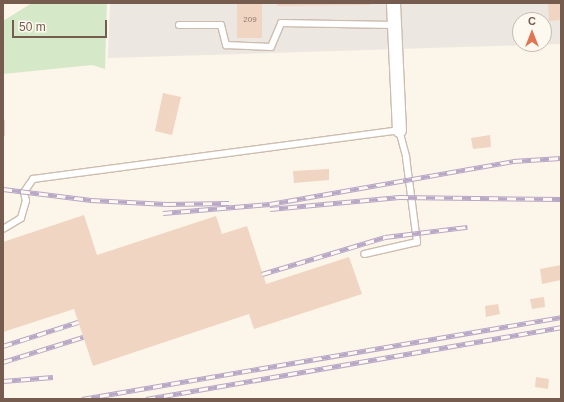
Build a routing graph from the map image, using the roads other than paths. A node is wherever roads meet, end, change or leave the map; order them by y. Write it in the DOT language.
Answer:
graph roads {
  1 [pos="393,3"];
  2 [pos="179,25"];
  3 [pos="393,25"];
  4 [pos="399,130"];
  5 [pos="3,229"];
  6 [pos="364,254"];
  1 -- 3 [label="street"];
  2 -- 3 [label="lane"];
  3 -- 4 [label="street"];
  4 -- 5 [label="lane"];
  4 -- 6 [label="lane"];
}
